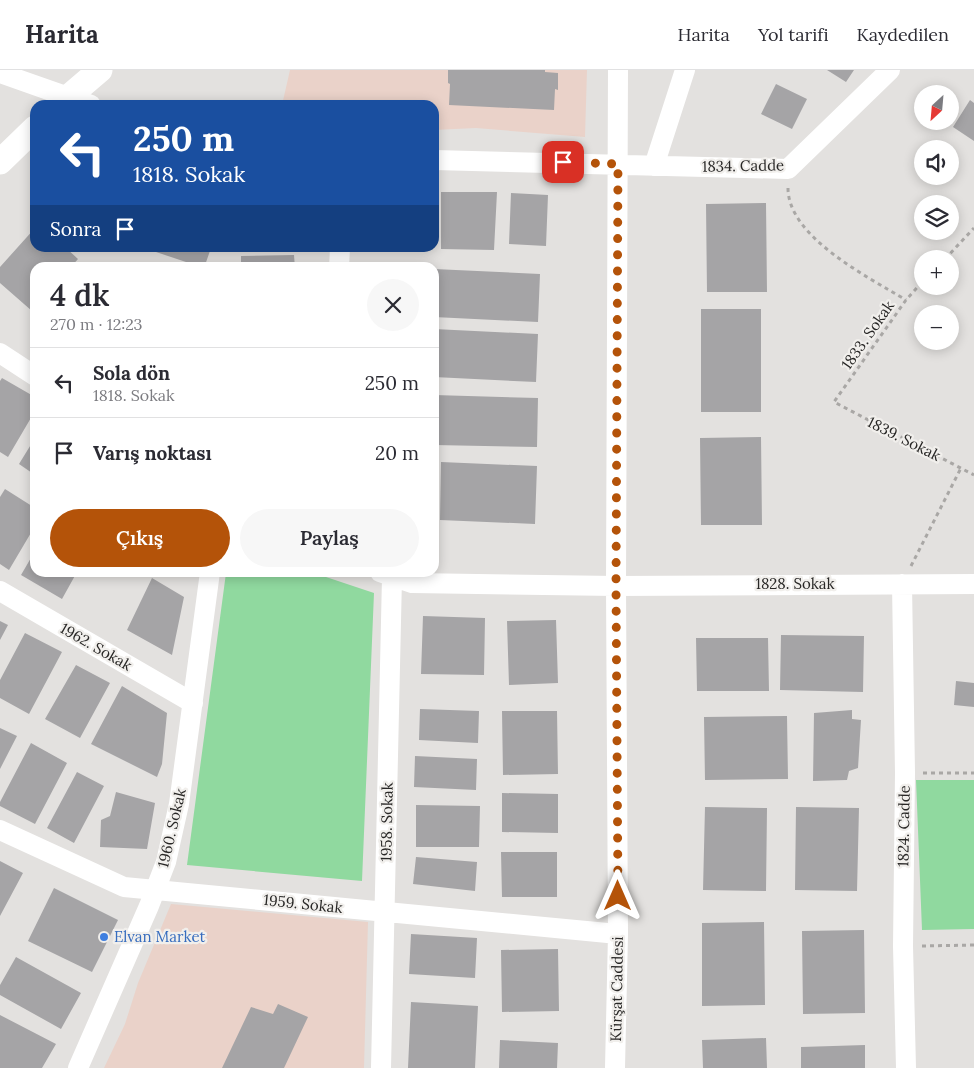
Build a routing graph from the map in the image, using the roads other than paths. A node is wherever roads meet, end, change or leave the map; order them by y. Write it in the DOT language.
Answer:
graph roads {
  1 [pos="100,70"];
  2 [pos="618,70"];
  3 [pos="685,70"];
  4 [pos="890,70"];
  5 [pos="0,73"];
  6 [pos="61,100"];
  7 [pos="64,100"];
  8 [pos="30,133"];
  9 [pos="439,160"];
  10 [pos="0,162"];
  11 [pos="618,164"];
  12 [pos="654,166"];
  13 [pos="0,353"];
  14 [pos="30,373"];
  15 [pos="209,577"];
  16 [pos="386,577"];
  17 [pos="395,577"];
  18 [pos="902,584"];
  19 [pos="974,584"];
  20 [pos="616,586"];
  21 [pos="0,591"];
  22 [pos="193,703"];
  23 [pos="0,830"];
  24 [pos="156,889"];
  25 [pos="385,913"];
  26 [pos="618,934"];
  27 [pos="78,1068"];
  28 [pos="381,1068"];
  29 [pos="615,1068"];
  30 [pos="906,1068"];
  1 -- 7 [label="main road"];
  2 -- 11 [label="street, Kürşat Caddesi"];
  3 -- 12 [label="street"];
  4 -- 12 [label="street, 1834. Cadde"];
  5 -- 6 [label="street"];
  8 -- 10 [label="main road"];
  9 -- 11 [label="street, 1834. Cadde"];
  11 -- 12 [label="street, 1834. Cadde"];
  11 -- 20 [label="street, Kürşat Caddesi"];
  13 -- 14 [label="street"];
  15 -- 22 [label="street, 1960. Sokak"];
  16 -- 25 [label="street, 1958. Sokak"];
  17 -- 20 [label="street, 1828. Sokak"];
  18 -- 19 [label="street, 1828. Sokak"];
  18 -- 20 [label="street, 1828. Sokak"];
  18 -- 30 [label="street, 1824. Cadde"];
  20 -- 26 [label="street, Kürşat Caddesi"];
  21 -- 22 [label="street, 1962. Sokak"];
  22 -- 24 [label="street, 1960. Sokak"];
  23 -- 24 [label="street, 1959. Sokak"];
  24 -- 25 [label="street, 1959. Sokak"];
  24 -- 27 [label="street, 1960. Sokak"];
  25 -- 26 [label="street, 1959. Sokak"];
  25 -- 28 [label="street, 1958. Sokak"];
  26 -- 29 [label="street, Kürşat Caddesi"];
}
